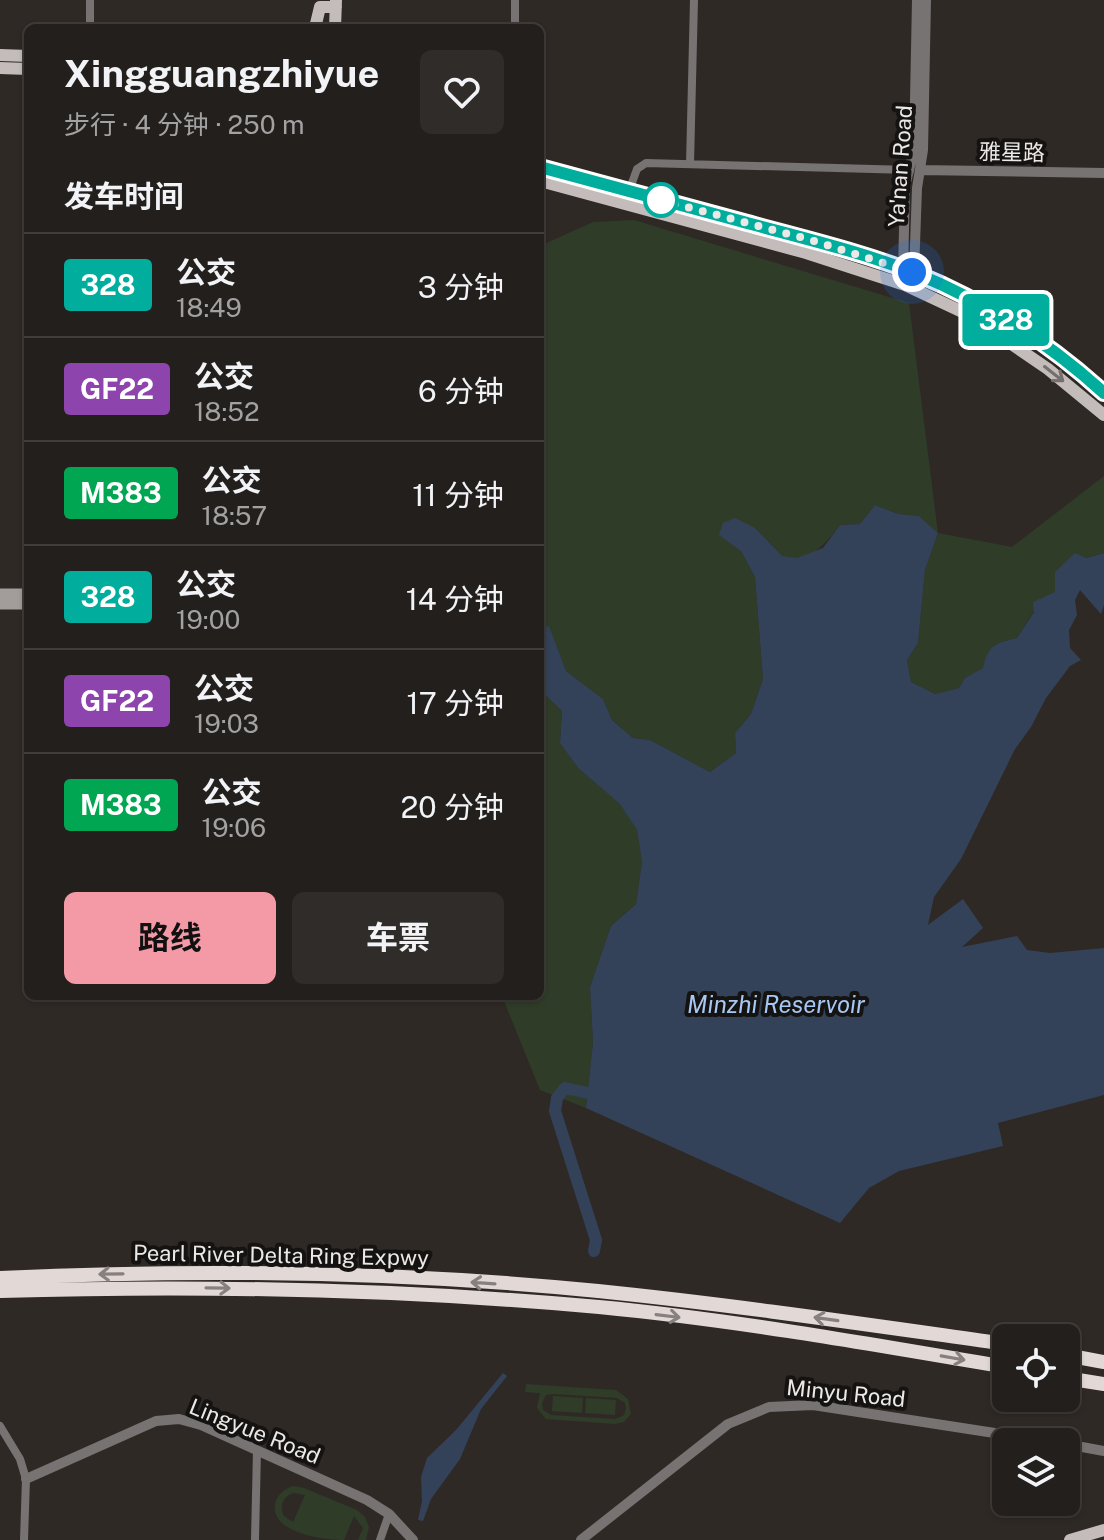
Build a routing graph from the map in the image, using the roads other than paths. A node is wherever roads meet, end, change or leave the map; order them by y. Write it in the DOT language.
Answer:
graph roads {
  1 [pos="90,0"];
  2 [pos="515,0"];
  3 [pos="694,0"];
  4 [pos="917,0"];
  5 [pos="926,0"];
  6 [pos="320,3"];
  7 [pos="336,4"];
  8 [pos="90,24"];
  9 [pos="318,24"];
  10 [pos="335,24"];
  11 [pos="515,24"];
  12 [pos="0,55"];
  13 [pos="24,56"];
  14 [pos="0,68"];
  15 [pos="24,69"];
  16 [pos="690,164"];
  17 [pos="544,168"];
  18 [pos="915,170"];
  19 [pos="1104,173"];
  20 [pos="544,182"];
  21 [pos="629,191"];
  22 [pos="908,271"];
  23 [pos="905,285"];
  24 [pos="1104,393"];
  25 [pos="1104,415"];
  26 [pos="0,594"];
  27 [pos="24,594"];
  28 [pos="0,604"];
  29 [pos="24,604"];
  30 [pos="0,1278"];
  31 [pos="0,1291"];
  32 [pos="992,1342"];
  33 [pos="1080,1358"];
  34 [pos="1104,1362"];
  35 [pos="992,1365"];
  36 [pos="1080,1380"];
  37 [pos="1104,1384"];
  38 [pos="0,1426"];
  39 [pos="992,1433"];
  40 [pos="1080,1447"];
  41 [pos="257,1450"];
  42 [pos="1104,1451"];
  43 [pos="26,1479"];
  44 [pos="389,1514"];
  45 [pos="1104,1530"];
  46 [pos="24,1540"];
  47 [pos="255,1540"];
  48 [pos="380,1540"];
  49 [pos="413,1540"];
  50 [pos="581,1540"];
  51 [pos="1070,1540"];
  1 -- 8 [label="street"];
  2 -- 11 [label="street"];
  3 -- 16 [label="street"];
  4 -- 18 [label="street, Ya'nan Road"];
  5 -- 18 [label="street, Ya'nan Road"];
  6 -- 7 [label="main road"];
  6 -- 9 [label="main road"];
  7 -- 10 [label="main road"];
  12 -- 13 [label="main road"];
  14 -- 15 [label="main road"];
  16 -- 18 [label="street"];
  16 -- 21 [label="street"];
  17 -- 21 [label="main road"];
  18 -- 19 [label="street, 雅星路"];
  18 -- 22 [label="street, Ya'nan Road"];
  20 -- 23 [label="main road"];
  21 -- 22 [label="main road"];
  22 -- 23 [label="street"];
  22 -- 24 [label="main road"];
  23 -- 25 [label="main road, one-way"];
  26 -- 27 [label="main road"];
  28 -- 29 [label="main road"];
  32 -- 30 [label="highway, Pearl River Delta Ring Expwy, one-way"];
  31 -- 35 [label="highway, Pearl River Delta Ring Expwy, one-way"];
  33 -- 34 [label="highway"];
  36 -- 37 [label="highway"];
  38 -- 43 [label="street"];
  39 -- 50 [label="street, Minyu Road"];
  40 -- 42 [label="street"];
  41 -- 43 [label="street, Lingyue Road"];
  41 -- 44 [label="street, Lingyue Road"];
  41 -- 47 [label="street"];
  43 -- 46 [label="street"];
  44 -- 48 [label="street"];
  44 -- 49 [label="street, Lingyue Road"];
  45 -- 51 [label="main road"];
}
